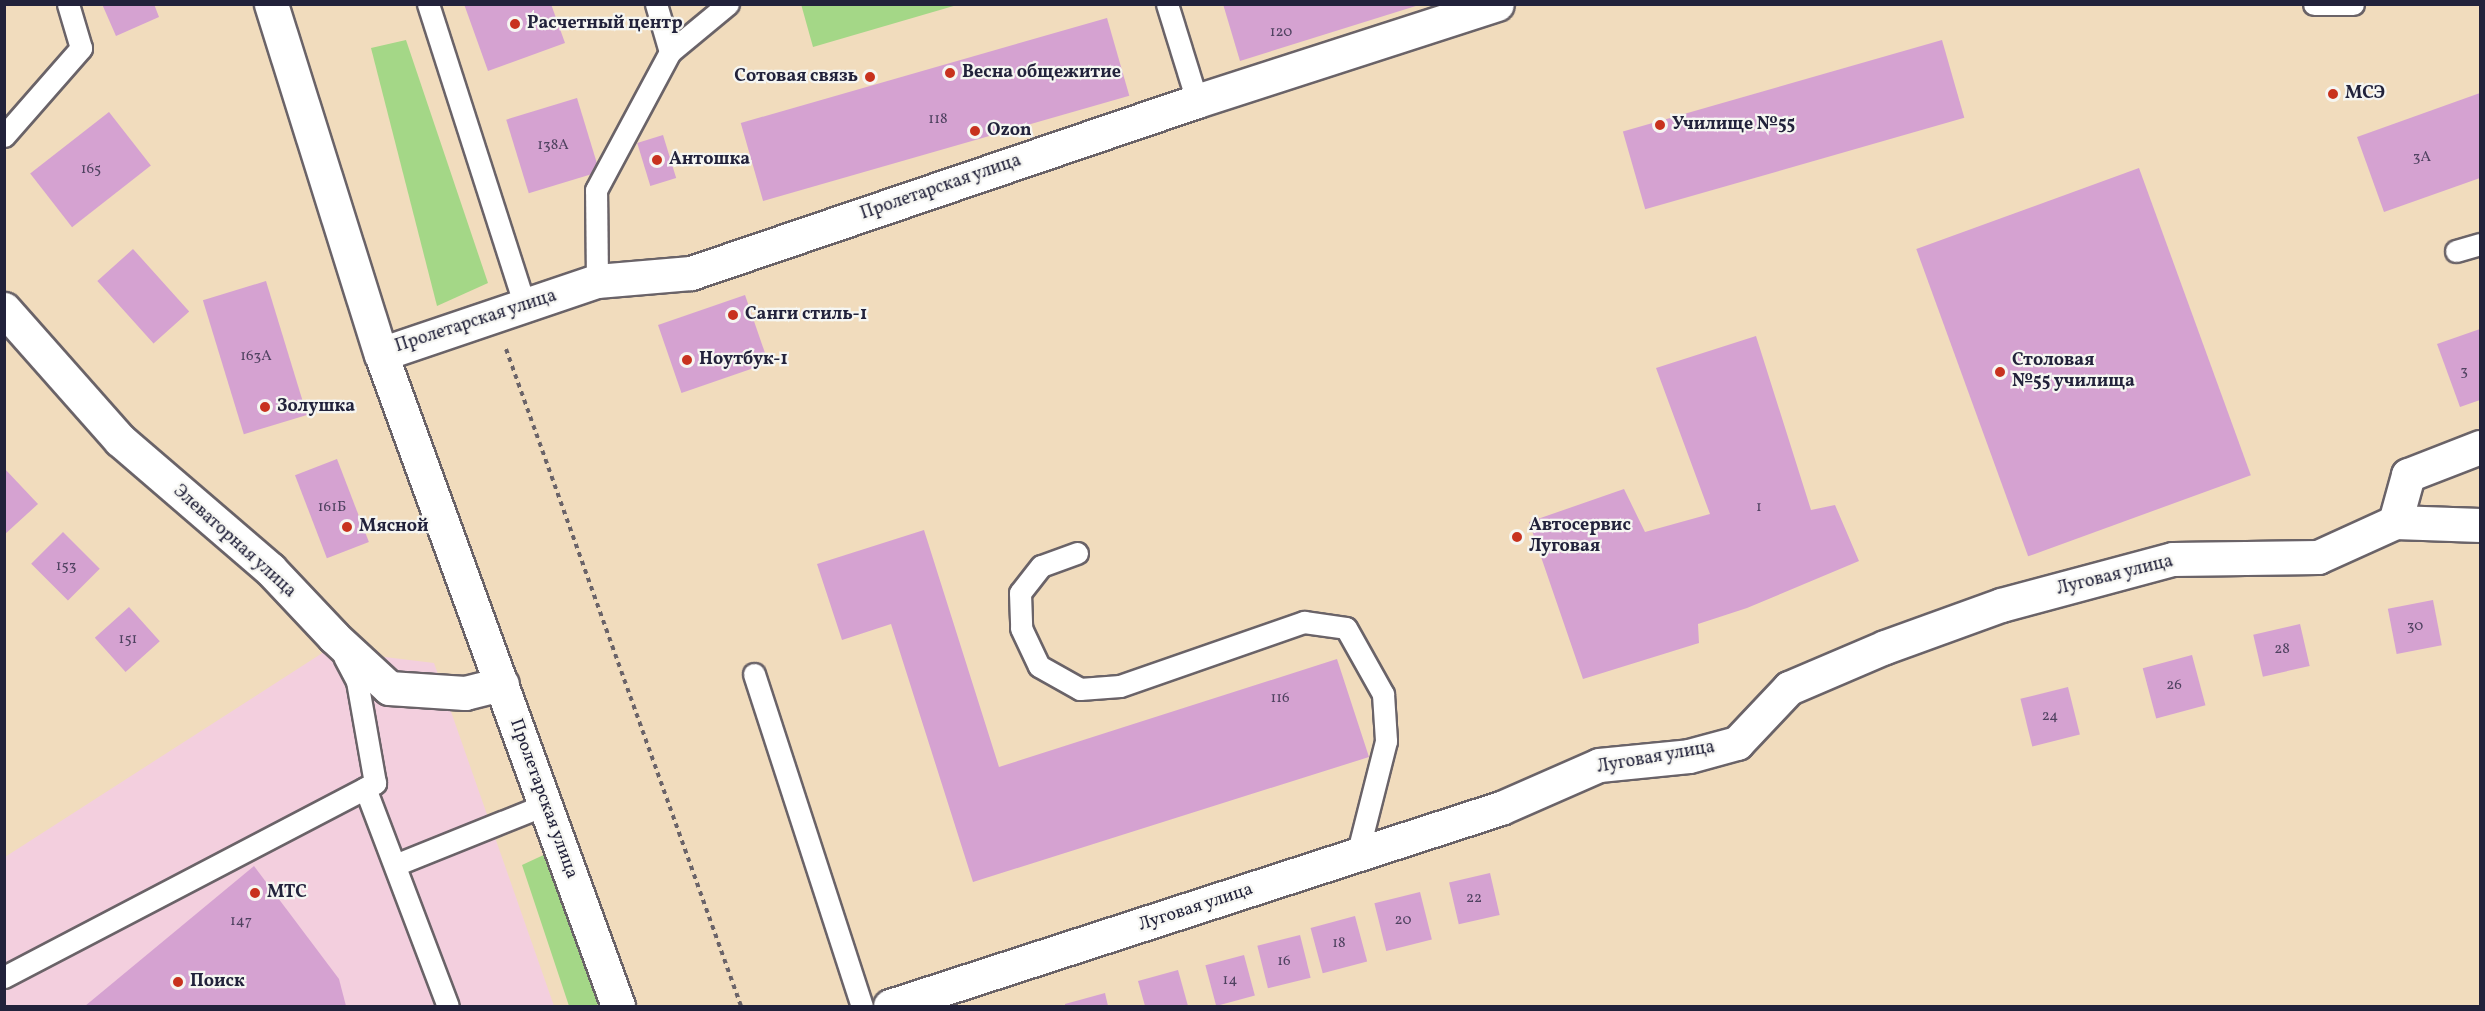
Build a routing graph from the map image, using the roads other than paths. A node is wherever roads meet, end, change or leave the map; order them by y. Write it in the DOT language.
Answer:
graph roads {
  1 [pos="68,4"];
  2 [pos="271,4"];
  3 [pos="428,4"];
  4 [pos="656,4"];
  5 [pos="728,4"];
  6 [pos="1167,4"];
  7 [pos="1497,4"];
  8 [pos="2314,4"];
  9 [pos="2353,4"];
  10 [pos="670,52"];
  11 [pos="1197,101"];
  12 [pos="4,136"];
  13 [pos="2481,244"];
  14 [pos="2456,251"];
  15 [pos="597,281"];
  16 [pos="4,309"];
  17 [pos="510,312"];
  18 [pos="381,354"];
  19 [pos="2481,447"];
  20 [pos="2395,522"];
  21 [pos="2481,525"];
  22 [pos="1077,553"];
  23 [pos="334,638"];
  24 [pos="754,674"];
  25 [pos="502,684"];
  26 [pos="365,788"];
  27 [pos="544,805"];
  28 [pos="1357,856"];
  29 [pos="395,865"];
  30 [pos="4,976"];
  31 [pos="448,1006"];
  32 [pos="618,1006"];
  33 [pos="862,1006"];
  34 [pos="890,1006"];
  1 -- 12 [label="lane"];
  2 -- 18 [label="street, Пролетарская улица"];
  3 -- 17 [label="lane"];
  4 -- 10 [label="lane"];
  5 -- 10 [label="lane"];
  6 -- 11 [label="lane"];
  7 -- 11 [label="street, Пролетарская улица"];
  8 -- 9 [label="lane"];
  10 -- 15 [label="lane"];
  11 -- 15 [label="street, Пролетарская улица"];
  13 -- 14 [label="lane"];
  15 -- 17 [label="street, Пролетарская улица"];
  16 -- 23 [label="street, Элеваторная улица"];
  17 -- 18 [label="street, Пролетарская улица"];
  18 -- 25 [label="street, Пролетарская улица"];
  19 -- 20 [label="street"];
  20 -- 21 [label="street, Луговая улица"];
  20 -- 28 [label="street, Луговая улица"];
  22 -- 28 [label="lane"];
  23 -- 25 [label="street, Элеваторная улица"];
  23 -- 26 [label="lane"];
  24 -- 33 [label="lane"];
  25 -- 27 [label="street, Пролетарская улица"];
  26 -- 29 [label="lane"];
  26 -- 30 [label="lane"];
  27 -- 29 [label="lane"];
  27 -- 32 [label="street, Пролетарская улица"];
  28 -- 34 [label="street, Луговая улица"];
  29 -- 31 [label="lane"];
}
